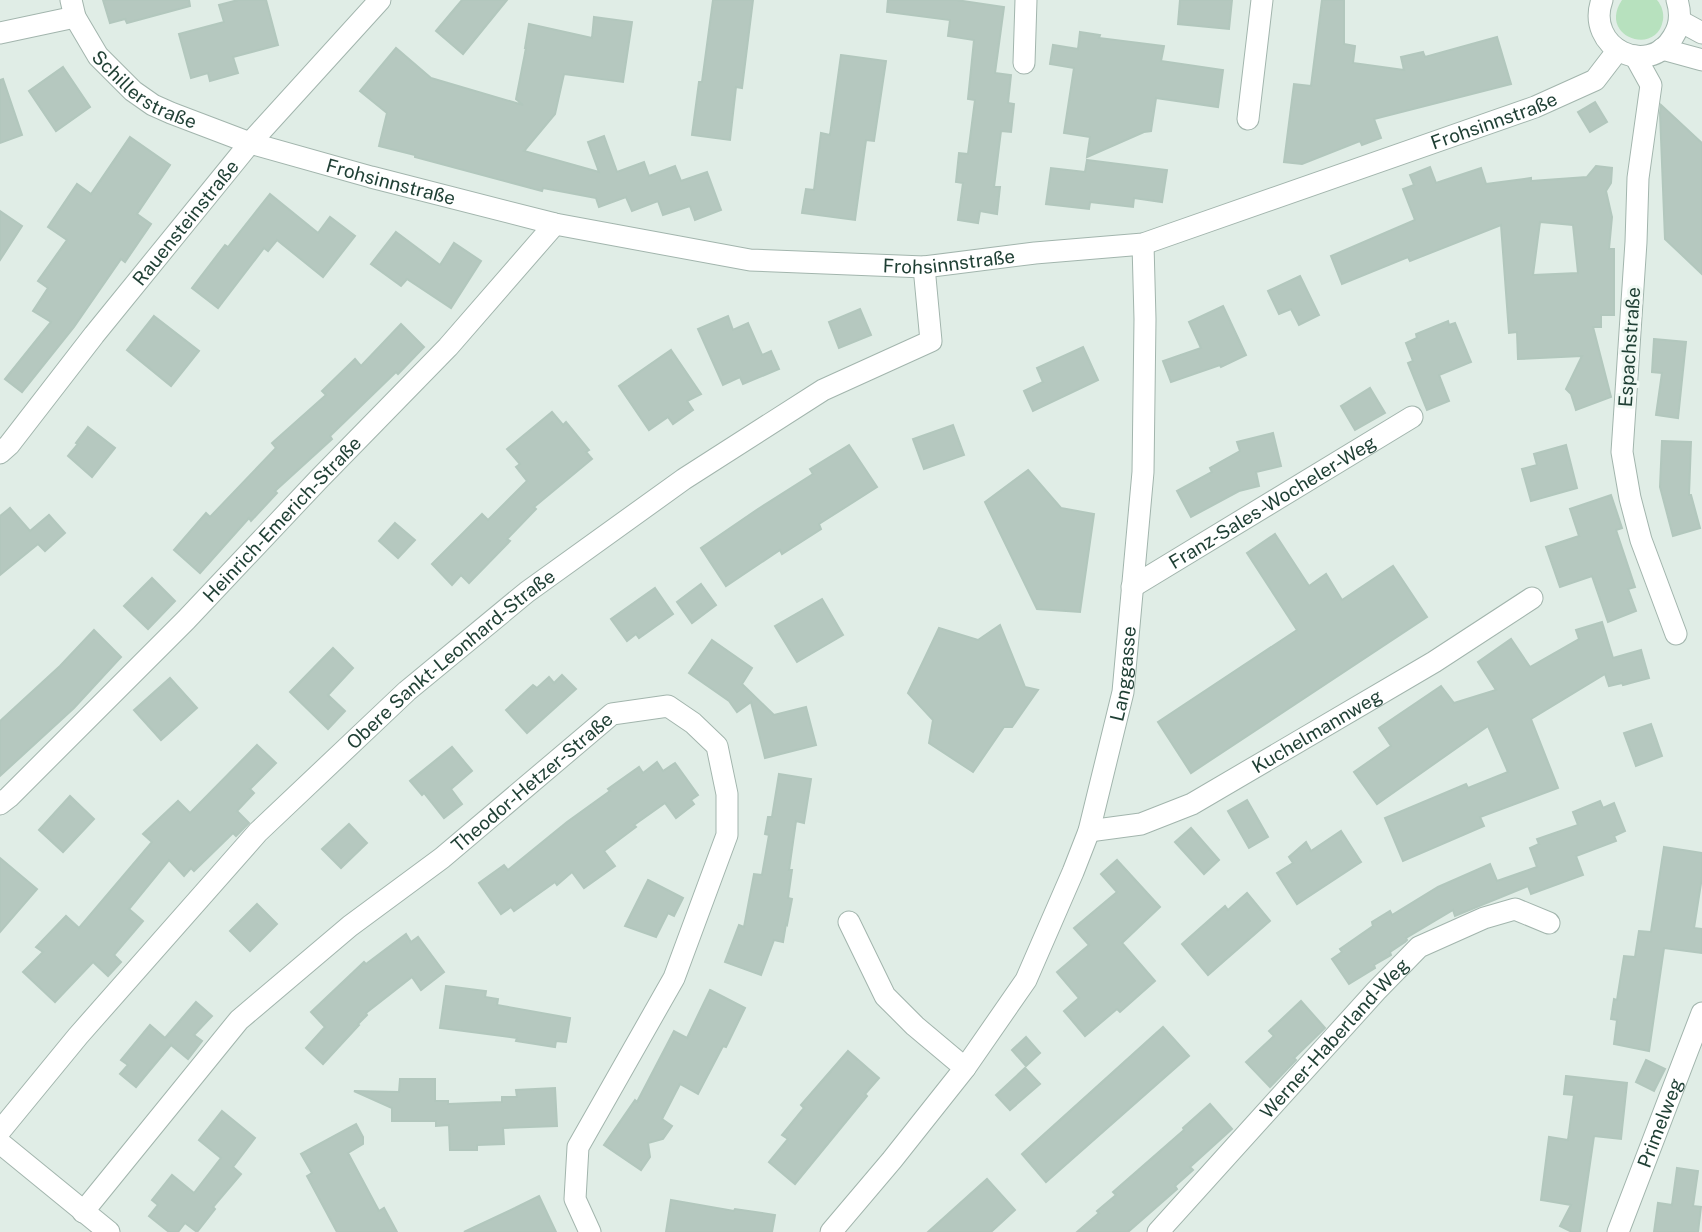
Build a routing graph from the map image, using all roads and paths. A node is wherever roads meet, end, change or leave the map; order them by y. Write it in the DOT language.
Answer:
graph roads {
  1 [pos="380,0"];
  2 [pos="1026,0"];
  3 [pos="1262,0"];
  4 [pos="1602,0"];
  5 [pos="73,9"];
  6 [pos="1678,10"];
  7 [pos="0,33"];
  8 [pos="1702,33"];
  9 [pos="1662,49"];
  10 [pos="1626,53"];
  11 [pos="1702,60"];
  12 [pos="1024,63"];
  13 [pos="1248,119"];
  14 [pos="250,143"];
  15 [pos="555,224"];
  16 [pos="1143,244"];
  17 [pos="924,267"];
  18 [pos="1412,416"];
  19 [pos="0,453"];
  20 [pos="1132,587"];
  21 [pos="1532,598"];
  22 [pos="1676,634"];
  23 [pos="0,804"];
  24 [pos="1089,831"];
  25 [pos="849,922"];
  26 [pos="1549,923"];
  27 [pos="1702,1013"];
  28 [pos="965,1068"];
  29 [pos="0,1130"];
  30 [pos="0,1143"];
  31 [pos="83,1212"];
  32 [pos="109,1232"];
  33 [pos="590,1232"];
  34 [pos="831,1232"];
  35 [pos="1158,1232"];
  36 [pos="1618,1232"];
  1 -- 14 [label="street, Rauensteinstraße"];
  2 -- 12 [label="street"];
  3 -- 13 [label="street"];
  4 -- 10 [label="street, Espachstraße"];
  5 -- 7 [label="street"];
  5 -- 14 [label="street, Schillerstraße"];
  6 -- 8 [label="street"];
  6 -- 9 [label="street"];
  9 -- 10 [label="street"];
  9 -- 11 [label="street"];
  10 -- 16 [label="street, Frohsinnstraße"];
  10 -- 22 [label="street, Espachstraße"];
  14 -- 15 [label="street, Frohsinnstraße"];
  14 -- 19 [label="street, Rauensteinstraße"];
  15 -- 17 [label="street, Frohsinnstraße"];
  15 -- 23 [label="street, Heinrich-Emerich-Straße"];
  16 -- 17 [label="street, Frohsinnstraße"];
  16 -- 20 [label="street, Langgasse"];
  17 -- 29 [label="street, Obere Sankt-Leonhard-Straße"];
  18 -- 20 [label="street, Franz-Sales-Wocheler-Weg"];
  20 -- 24 [label="street, Langgasse"];
  21 -- 24 [label="street, Kuchelmannweg"];
  24 -- 28 [label="street, Langgasse"];
  25 -- 28 [label="street"];
  26 -- 35 [label="street, Werner-Haberland-Weg"];
  27 -- 36 [label="street, Primelweg"];
  28 -- 34 [label="street, Langgasse"];
  30 -- 31 [label="street"];
  31 -- 32 [label="street"];
  31 -- 33 [label="street, Theodor-Hetzer-Straße"];
}
